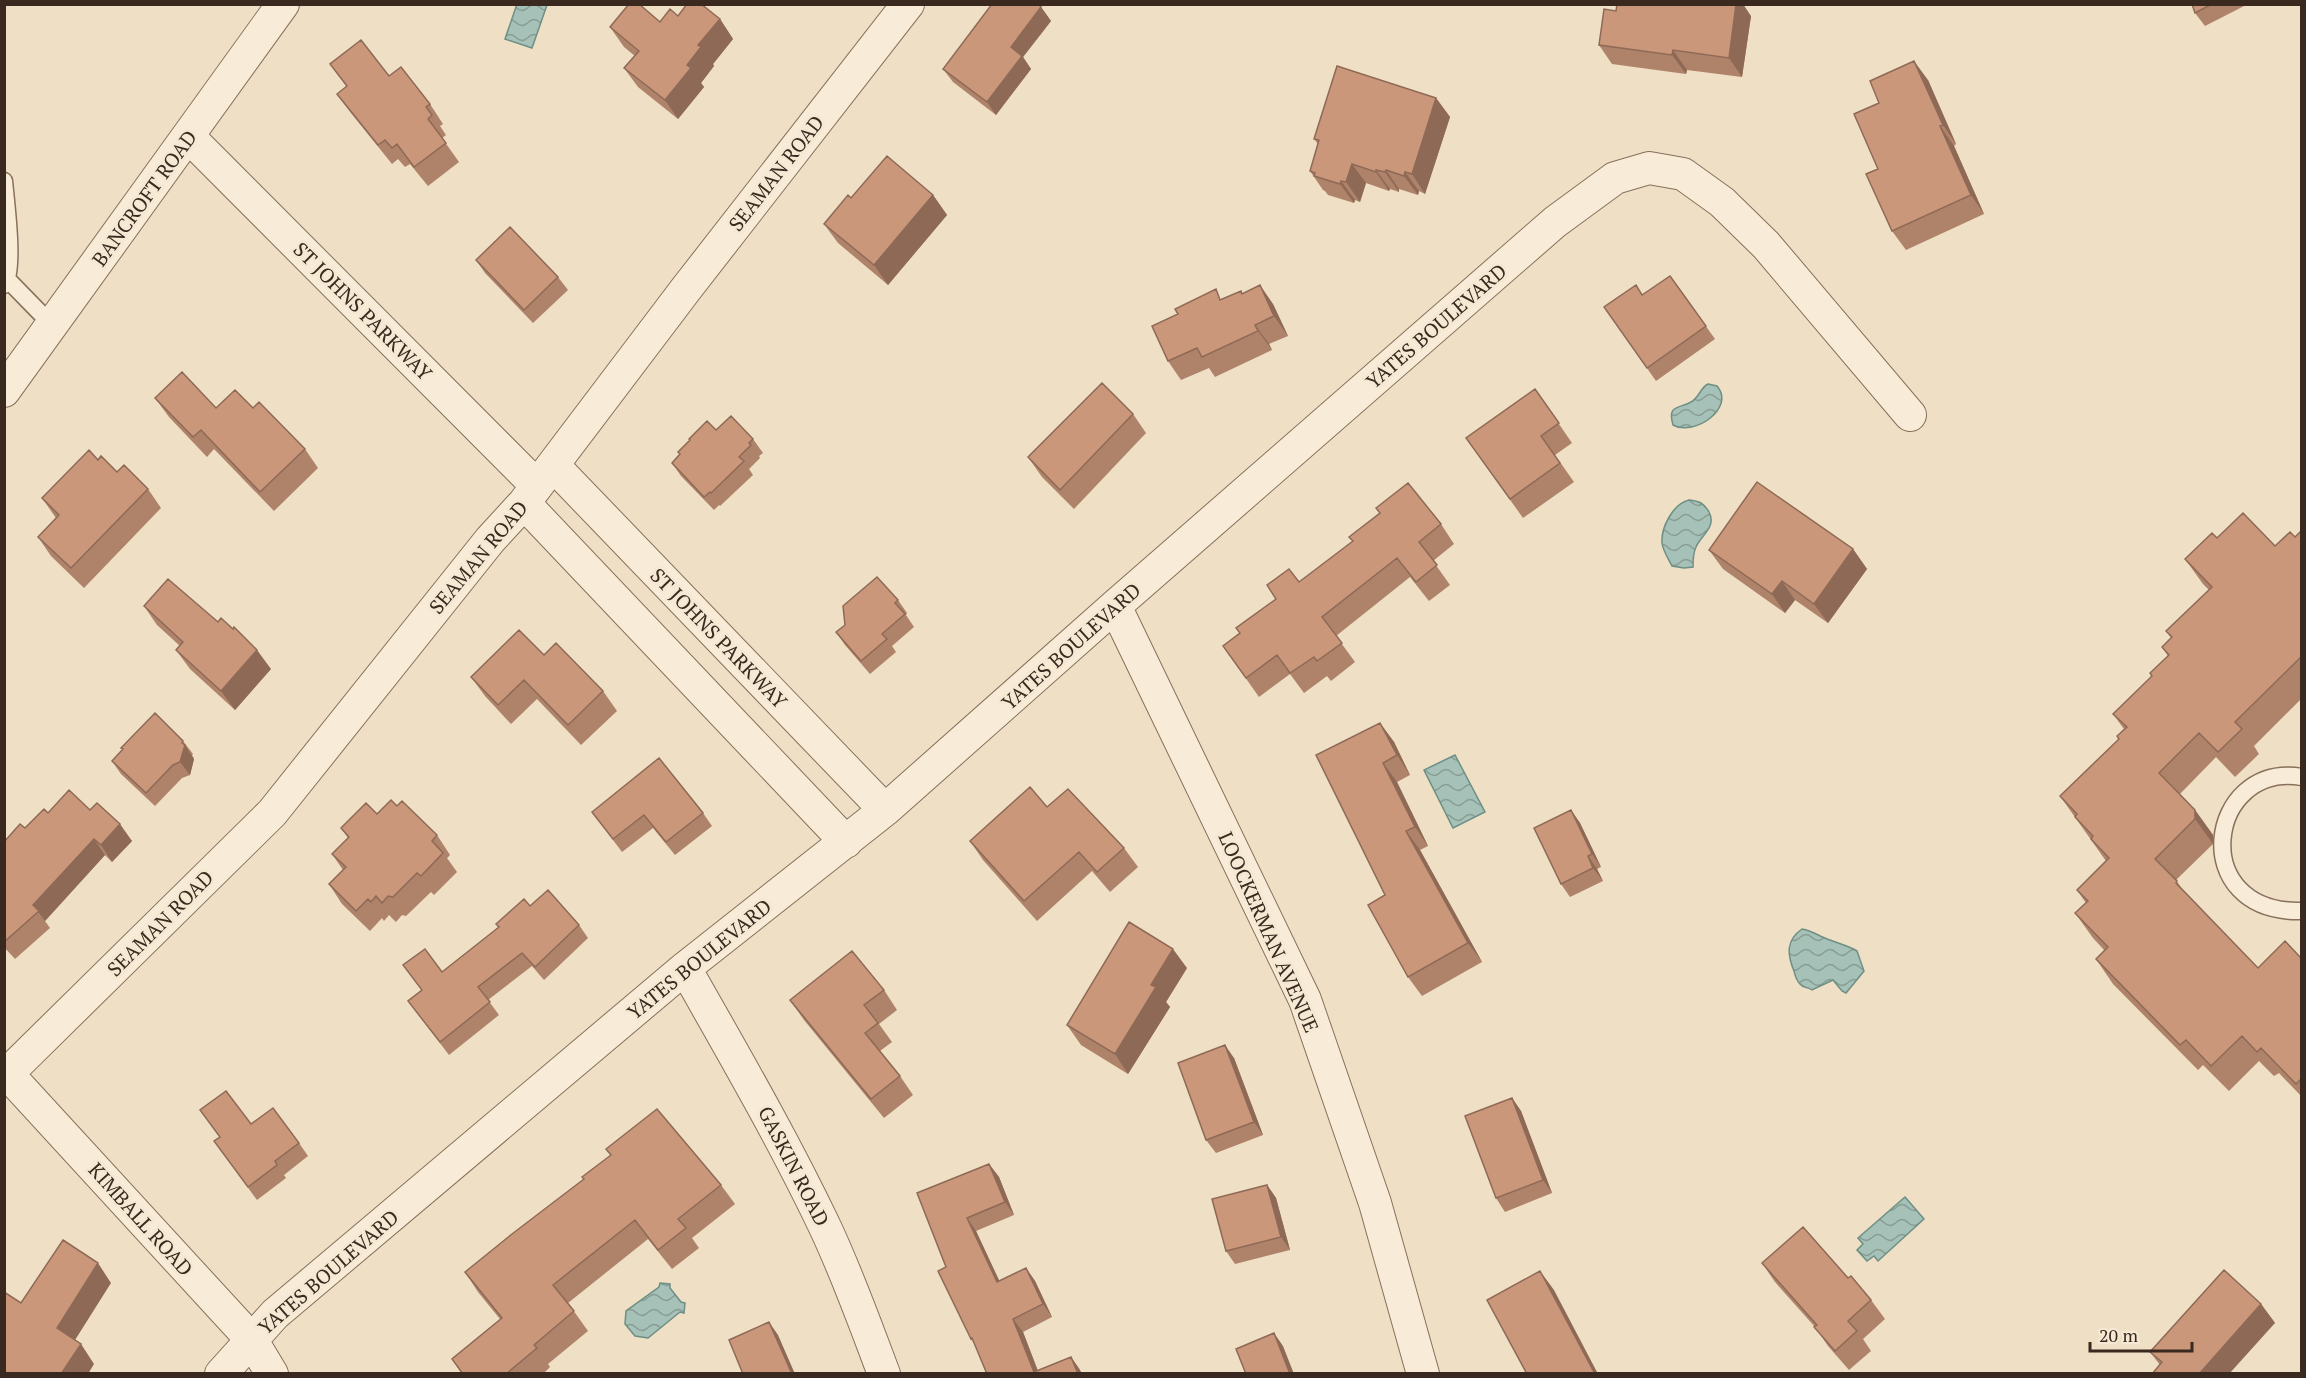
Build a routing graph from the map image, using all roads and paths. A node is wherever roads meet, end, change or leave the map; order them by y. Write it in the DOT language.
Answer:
graph roads {
  1 [pos="283,4"];
  2 [pos="908,4"];
  3 [pos="188,136"];
  4 [pos="4,181"];
  5 [pos="6,282"];
  6 [pos="52,325"];
  7 [pos="4,391"];
  8 [pos="1910,415"];
  9 [pos="538,485"];
  10 [pos="1115,606"];
  11 [pos="2298,772"];
  12 [pos="885,810"];
  13 [pos="846,842"];
  14 [pos="2301,911"];
  15 [pos="685,968"];
  16 [pos="6,1072"];
  17 [pos="251,1339"];
  18 [pos="221,1374"];
  19 [pos="272,1374"];
  20 [pos="884,1374"];
  21 [pos="1423,1374"];
  1 -- 3 [label="street, BANCROFT ROAD"];
  2 -- 9 [label="street, SEAMAN ROAD"];
  3 -- 6 [label="street, BANCROFT ROAD"];
  3 -- 9 [label="street, ST JOHNS PARKWAY"];
  4 -- 5 [label="lane"];
  5 -- 6 [label="lane"];
  6 -- 7 [label="street, BANCROFT ROAD"];
  8 -- 10 [label="street, YATES BOULEVARD"];
  9 -- 12 [label="street, ST JOHNS PARKWAY"];
  9 -- 13 [label="street, ST JOHNS PARKWAY"];
  9 -- 16 [label="street, SEAMAN ROAD"];
  10 -- 12 [label="street, YATES BOULEVARD"];
  10 -- 21 [label="street, LOOCKERMAN AVENUE"];
  11 -- 14 [label="lane"];
  12 -- 13 [label="street, YATES BOULEVARD"];
  13 -- 15 [label="street, YATES BOULEVARD"];
  15 -- 17 [label="street, YATES BOULEVARD"];
  15 -- 20 [label="street, GASKIN ROAD"];
  16 -- 17 [label="street, KIMBALL ROAD"];
  17 -- 18 [label="street, YATES BOULEVARD"];
  17 -- 19 [label="street, KIMBALL ROAD"];
}
